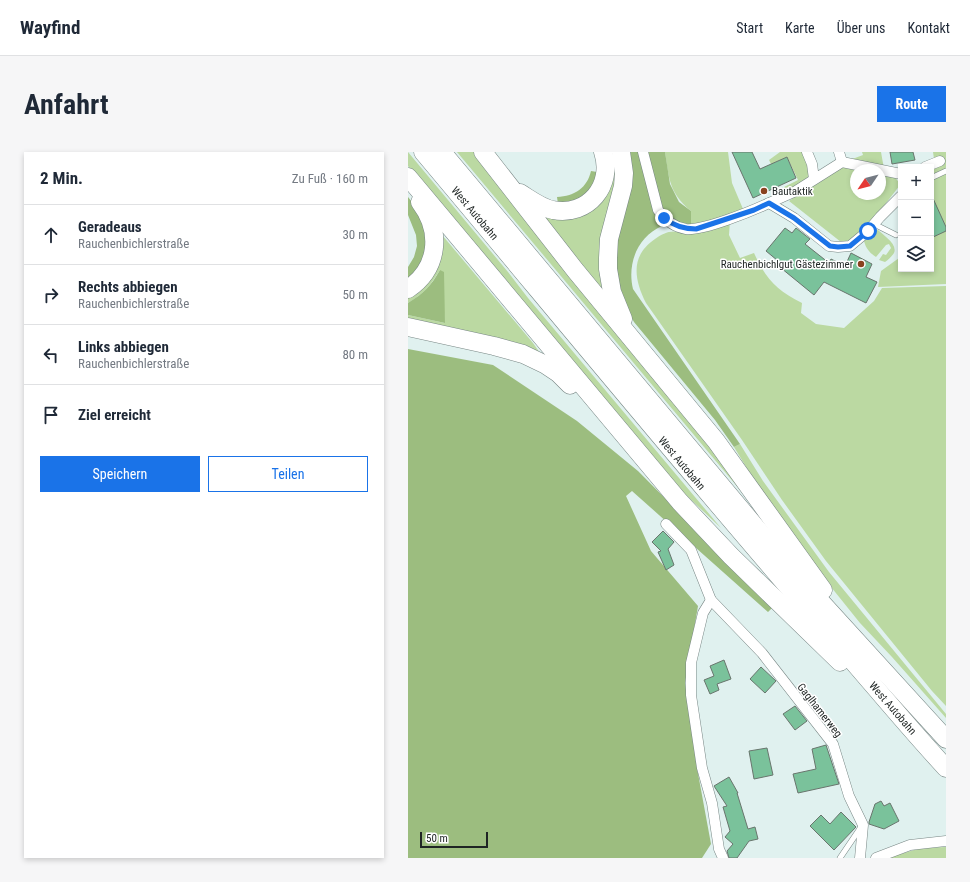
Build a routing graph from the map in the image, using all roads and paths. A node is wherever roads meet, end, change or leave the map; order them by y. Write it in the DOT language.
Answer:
graph roads {
  1 [pos="423,152"];
  2 [pos="442,152"];
  3 [pos="483,152"];
  4 [pos="603,152"];
  5 [pos="620,152"];
  6 [pos="643,152"];
  7 [pos="807,152"];
  8 [pos="840,157"];
  9 [pos="940,161"];
  10 [pos="932,164"];
  11 [pos="946,171"];
  12 [pos="898,173"];
  13 [pos="408,177"];
  14 [pos="934,177"];
  15 [pos="814,179"];
  16 [pos="408,183"];
  17 [pos="509,186"];
  18 [pos="898,199"];
  19 [pos="769,203"];
  20 [pos="874,224"];
  21 [pos="896,236"];
  22 [pos="408,289"];
  23 [pos="408,327"];
  24 [pos="627,334"];
  25 [pos="593,399"];
  26 [pos="666,524"];
  27 [pos="711,600"];
  28 [pos="850,633"];
  29 [pos="875,689"];
  30 [pos="946,739"];
  31 [pos="946,768"];
  32 [pos="863,825"];
  33 [pos="946,841"];
  34 [pos="723,858"];
  35 [pos="840,858"];
  36 [pos="860,858"];
  37 [pos="876,858"];
  1 -- 29 [label="highway, West Autobahn"];
  2 -- 28 [label="highway, West Autobahn"];
  3 -- 17 [label="highway"];
  4 -- 17 [label="highway"];
  5 -- 24 [label="highway"];
  6 -- 19 [label="street"];
  7 -- 15 [label="street"];
  8 -- 12 [label="street"];
  8 -- 15 [label="street"];
  9 -- 10 [label="street"];
  11 -- 14 [label="lane"];
  13 -- 25 [label="highway"];
  15 -- 19 [label="street"];
  16 -- 22 [label="highway"];
  17 -- 24 [label="highway"];
  18 -- 20 [label="street"];
  19 -- 20 [label="street"];
  20 -- 21 [label="lane"];
  23 -- 25 [label="highway"];
  24 -- 28 [label="highway"];
  25 -- 29 [label="highway"];
  26 -- 27 [label="street, Gaglhamerweg"];
  27 -- 32 [label="street, Gaglhamerweg"];
  27 -- 34 [label="street"];
  28 -- 30 [label="highway, West Autobahn"];
  29 -- 31 [label="highway, West Autobahn"];
  32 -- 35 [label="lane"];
  32 -- 36 [label="street"];
  33 -- 37 [label="street"];
}
